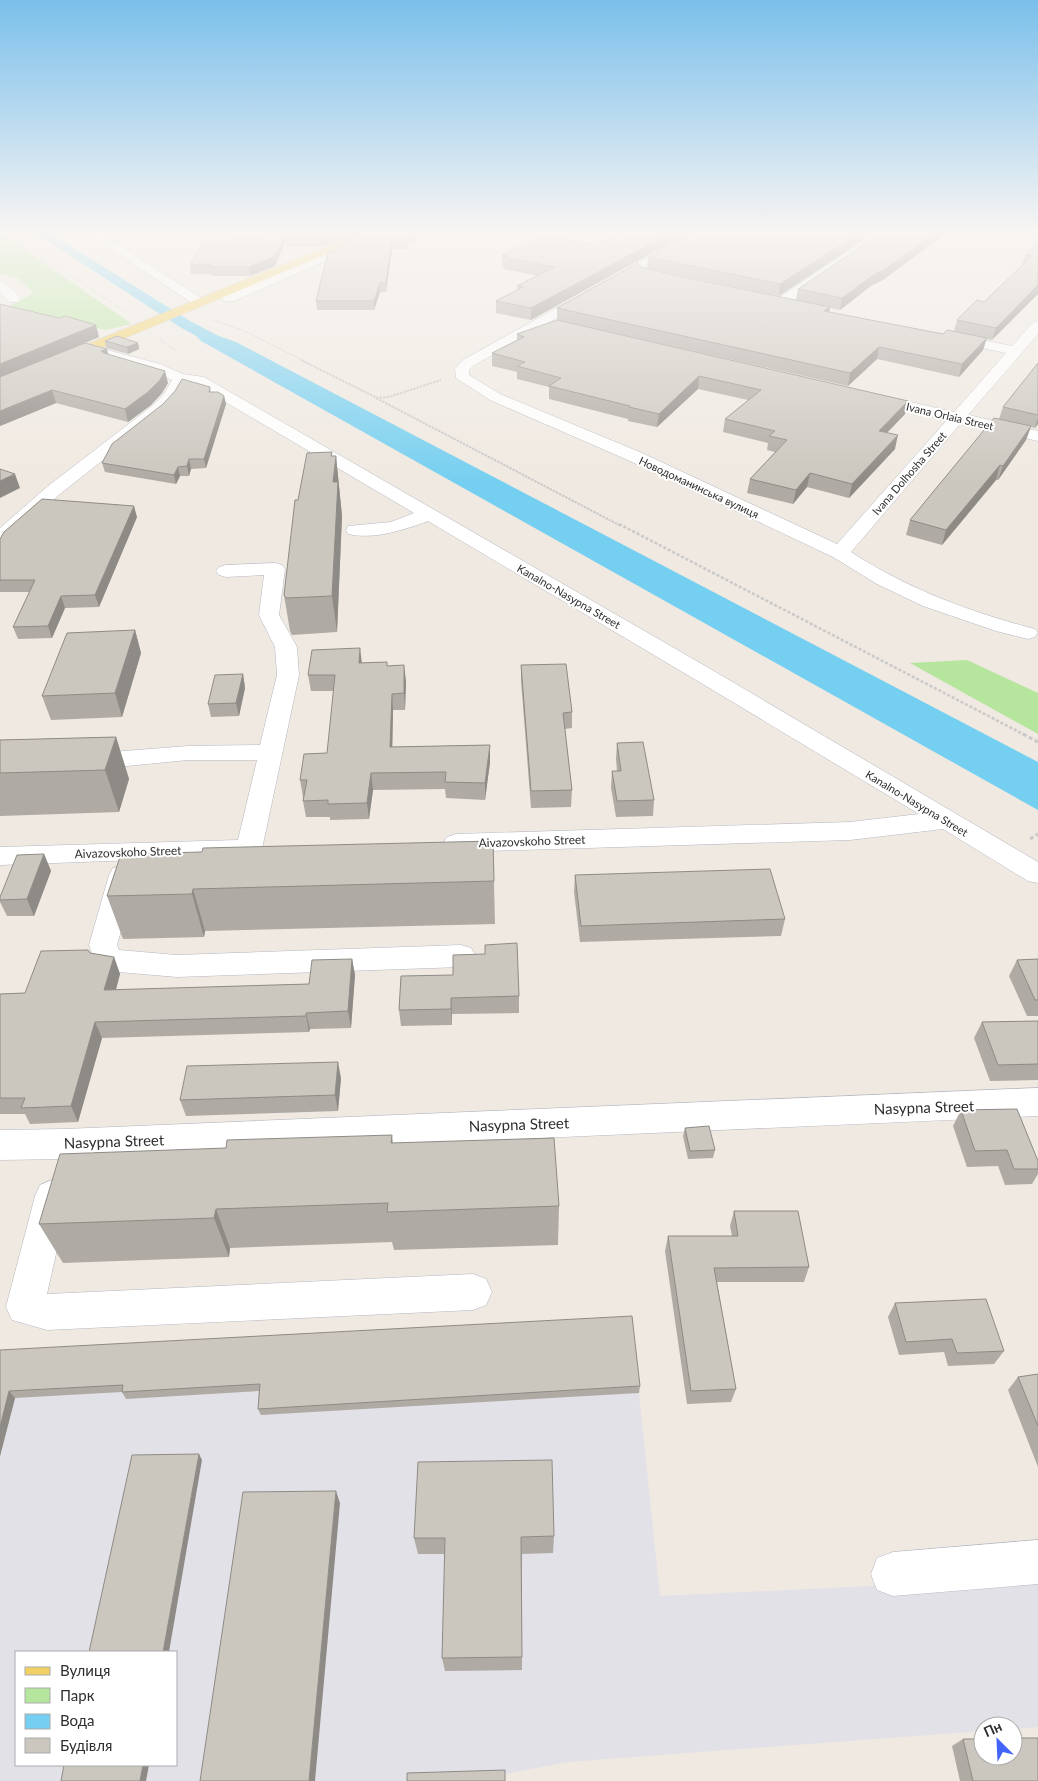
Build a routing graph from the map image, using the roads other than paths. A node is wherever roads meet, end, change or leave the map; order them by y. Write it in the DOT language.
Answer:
graph roads {
  1 [pos="169,315"];
  2 [pos="554,315"];
  3 [pos="540,323"];
  4 [pos="1038,325"];
  5 [pos="560,327"];
  6 [pos="932,334"];
  7 [pos="88,348"];
  8 [pos="1016,351"];
  9 [pos="180,378"];
  10 [pos="0,385"];
  11 [pos="854,395"];
  12 [pos="956,417"];
  13 [pos="1038,436"];
  14 [pos="430,514"];
  15 [pos="354,530"];
  16 [pos="0,538"];
  17 [pos="840,553"];
  18 [pos="226,571"];
  19 [pos="1028,633"];
  20 [pos="271,752"];
  21 [pos="60,765"];
  22 [pos="944,820"];
  23 [pos="437,844"];
  24 [pos="130,852"];
  25 [pos="0,856"];
  26 [pos="1038,874"];
  27 [pos="461,956"];
  28 [pos="1038,1102"];
  29 [pos="65,1144"];
  30 [pos="0,1145"];
  31 [pos="473,1292"];
  32 [pos="1038,1562"];
  33 [pos="893,1574"];
  1 -- 7 [label="main road"];
  2 -- 3 [label="street"];
  3 -- 5 [label="street"];
  3 -- 17 [label="street, Новодоманинська вулиця"];
  4 -- 8 [label="street, Ivana Dolhosha Street"];
  6 -- 8 [label="street"];
  7 -- 9 [label="street, Kanalno-Nasypna Street"];
  7 -- 10 [label="main road"];
  8 -- 12 [label="street, Ivana Dolhosha Street"];
  9 -- 14 [label="street, Kanalno-Nasypna Street"];
  9 -- 16 [label="street"];
  11 -- 12 [label="street, Ivana Orlaia Street"];
  12 -- 13 [label="street, Ivana Orlaia Street"];
  12 -- 17 [label="street, Ivana Dolhosha Street"];
  14 -- 15 [label="street"];
  14 -- 22 [label="street, Kanalno-Nasypna Street"];
  17 -- 19 [label="street, Новодоманинська вулиця"];
  18 -- 20 [label="street"];
  20 -- 21 [label="street"];
  20 -- 24 [label="street, Aivazovskoho Street"];
  22 -- 23 [label="street, Aivazovskoho Street"];
  22 -- 26 [label="street, Kanalno-Nasypna Street"];
  24 -- 25 [label="street, Aivazovskoho Street"];
  24 -- 27 [label="street"];
  28 -- 29 [label="street, Nasypna Street"];
  29 -- 30 [label="street, Nasypna Street"];
  29 -- 31 [label="street"];
  32 -- 33 [label="street"];
}
